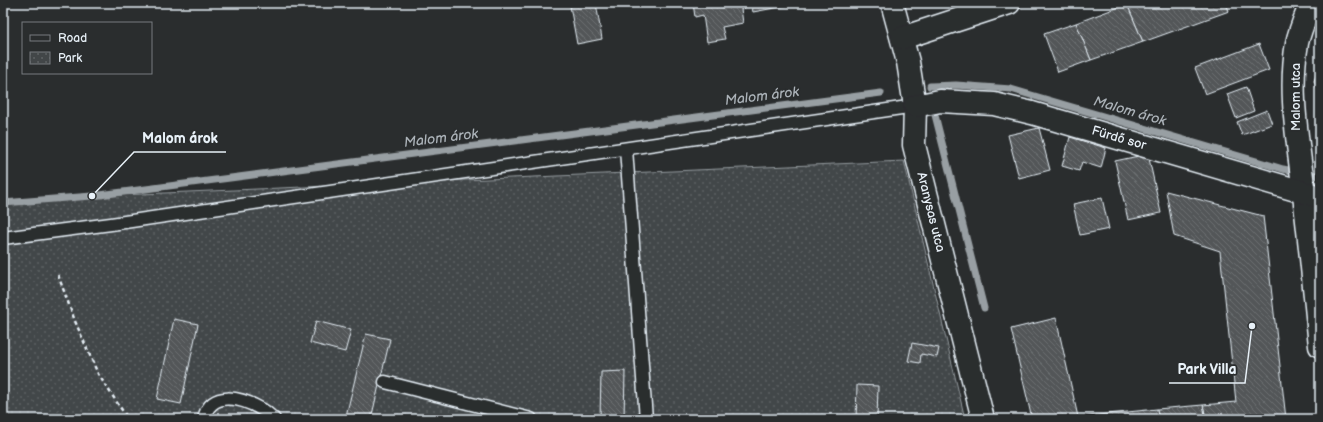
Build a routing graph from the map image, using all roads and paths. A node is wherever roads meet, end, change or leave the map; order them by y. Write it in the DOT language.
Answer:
graph roads {
  1 [pos="892,3"];
  2 [pos="1009,3"];
  3 [pos="1311,3"];
  4 [pos="902,38"];
  5 [pos="915,106"];
  6 [pos="626,149"];
  7 [pos="1312,195"];
  8 [pos="3,238"];
  9 [pos="58,275"];
  10 [pos="1320,346"];
  11 [pos="385,382"];
  12 [pos="130,419"];
  13 [pos="204,419"];
  14 [pos="274,419"];
  15 [pos="531,419"];
  16 [pos="646,419"];
  17 [pos="983,419"];
  1 -- 4 [label="street, Aranysas utca"];
  2 -- 4 [label="street"];
  3 -- 7 [label="street, Malom utca"];
  4 -- 5 [label="street, Aranysas utca"];
  5 -- 6 [label="lane"];
  5 -- 7 [label="street, Fürdő sor"];
  5 -- 17 [label="street, Aranysas utca"];
  6 -- 8 [label="lane"];
  6 -- 16 [label="lane"];
  7 -- 10 [label="street, Malom utca"];
  9 -- 12 [label="path"];
  11 -- 15 [label="lane"];
  13 -- 14 [label="lane"];
}
